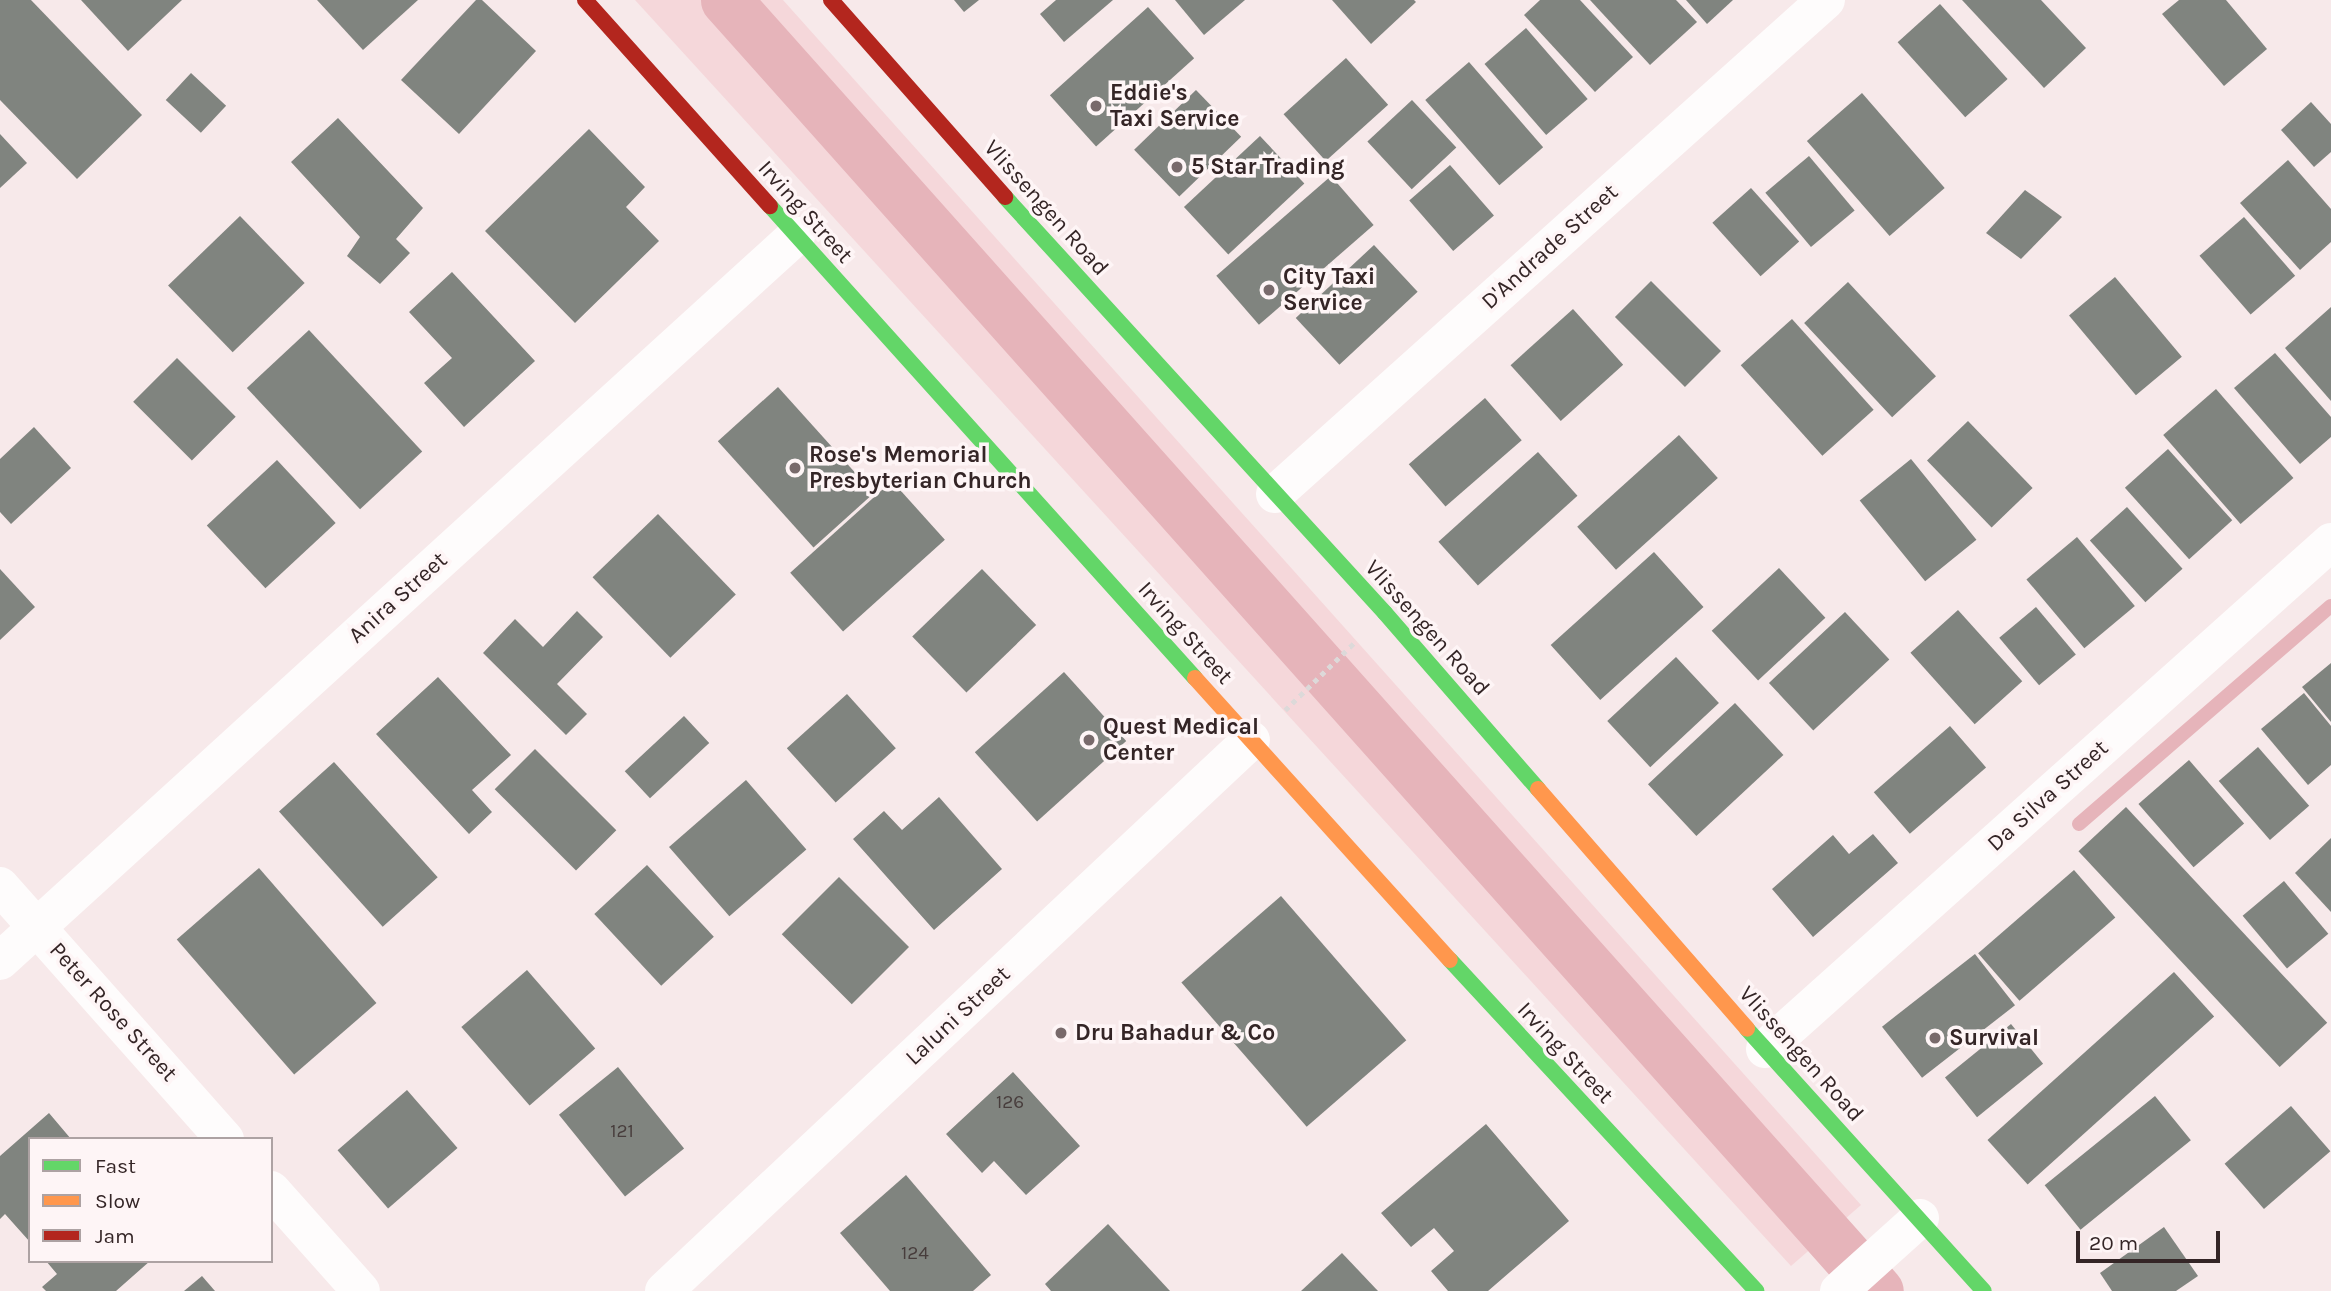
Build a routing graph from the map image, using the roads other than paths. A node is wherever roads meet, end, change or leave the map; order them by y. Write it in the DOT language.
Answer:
graph roads {
  1 [pos="585,0"];
  2 [pos="831,0"];
  3 [pos="1826,0"];
  4 [pos="796,236"];
  5 [pos="1275,494"];
  6 [pos="2331,542"];
  7 [pos="1264,729"];
  8 [pos="0,886"];
  9 [pos="37,927"];
  10 [pos="0,961"];
  11 [pos="1765,1049"];
  12 [pos="223,1137"];
  13 [pos="273,1192"];
  14 [pos="1920,1218"];
  15 [pos="361,1291"];
  16 [pos="664,1291"];
  17 [pos="1756,1291"];
  18 [pos="1839,1291"];
  19 [pos="1984,1291"];
  1 -- 4 [label="main road, Irving Street"];
  2 -- 5 [label="main road, Vlissengen Road"];
  3 -- 5 [label="street, D'Andrade Street"];
  4 -- 7 [label="main road, Irving Street"];
  4 -- 9 [label="street, Anira Street"];
  5 -- 11 [label="main road, Vlissengen Road"];
  6 -- 11 [label="street, Da Silva Street"];
  7 -- 16 [label="street, Laluni Street"];
  7 -- 17 [label="main road, Irving Street"];
  8 -- 9 [label="street, Peter Rose Street"];
  9 -- 10 [label="street, Anira Street"];
  9 -- 12 [label="street, Peter Rose Street"];
  11 -- 14 [label="main road, Vlissengen Road"];
  13 -- 15 [label="street"];
  14 -- 18 [label="street"];
  14 -- 19 [label="main road, Vlissengen Road"];
}
